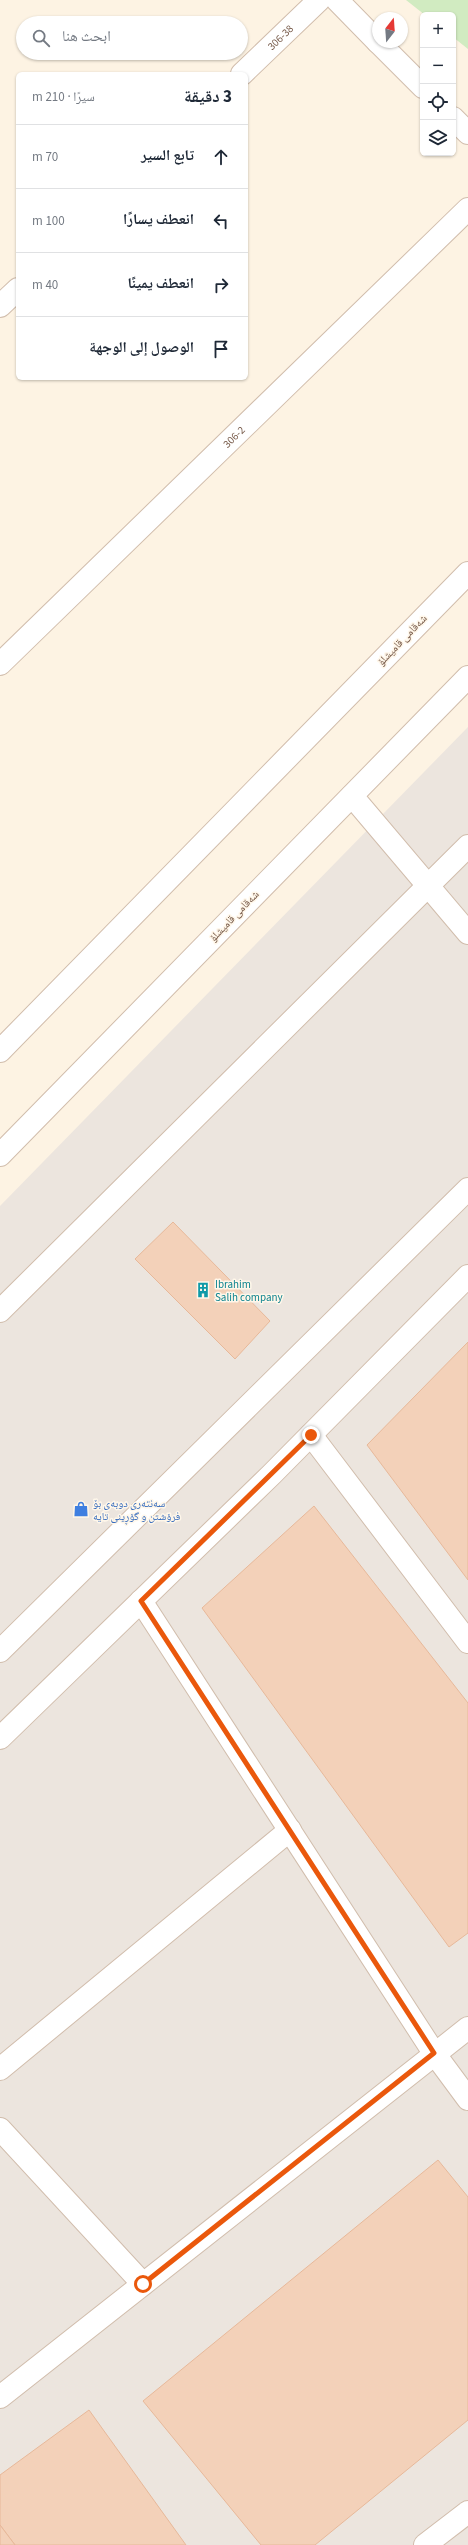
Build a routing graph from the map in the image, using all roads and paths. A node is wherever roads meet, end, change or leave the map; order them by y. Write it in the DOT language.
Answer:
graph roads {
  1 [pos="319,0"];
  2 [pos="336,0"];
  3 [pos="372,36"];
  4 [pos="384,48"];
  5 [pos="244,72"];
  6 [pos="420,84"];
  7 [pos="455,120"];
  8 [pos="468,133"];
  9 [pos="468,209"];
  10 [pos="16,291"];
  11 [pos="0,306"];
  12 [pos="468,573"];
  13 [pos="0,664"];
  14 [pos="468,677"];
  15 [pos="352,796"];
  16 [pos="468,846"];
  17 [pos="427,887"];
  18 [pos="468,933"];
  19 [pos="0,1051"];
  20 [pos="0,1155"];
  21 [pos="468,1189"];
  22 [pos="468,1276"];
  23 [pos="0,1311"];
  24 [pos="311,1435"];
  25 [pos="141,1601"];
  26 [pos="468,1642"];
  27 [pos="0,1651"];
  28 [pos="0,1738"];
  29 [pos="290,1830"];
  30 [pos="468,2028"];
  31 [pos="434,2053"];
  32 [pos="0,2069"];
  33 [pos="468,2100"];
  34 [pos="0,2129"];
  35 [pos="143,2284"];
  36 [pos="0,2398"];
  37 [pos="468,2512"];
  38 [pos="424,2545"];
  1 -- 5 [label="street, 306-38"];
  2 -- 3 [label="street"];
  4 -- 6 [label="street"];
  7 -- 8 [label="street"];
  9 -- 13 [label="street, 306-2"];
  10 -- 11 [label="street"];
  12 -- 19 [label="street, شەقامی قامیشلۆ"];
  14 -- 15 [label="street, شەقامی قامیشلۆ"];
  15 -- 17 [label="street"];
  15 -- 20 [label="street, شەقامی قامیشلۆ"];
  16 -- 17 [label="street"];
  17 -- 18 [label="street"];
  17 -- 23 [label="street"];
  21 -- 27 [label="street"];
  22 -- 24 [label="street"];
  24 -- 25 [label="street"];
  24 -- 26 [label="street"];
  25 -- 28 [label="street"];
  25 -- 29 [label="street"];
  29 -- 31 [label="street"];
  29 -- 32 [label="street"];
  30 -- 31 [label="street"];
  31 -- 33 [label="street"];
  31 -- 35 [label="street"];
  34 -- 35 [label="street"];
  35 -- 36 [label="street"];
  37 -- 38 [label="street"];
}
